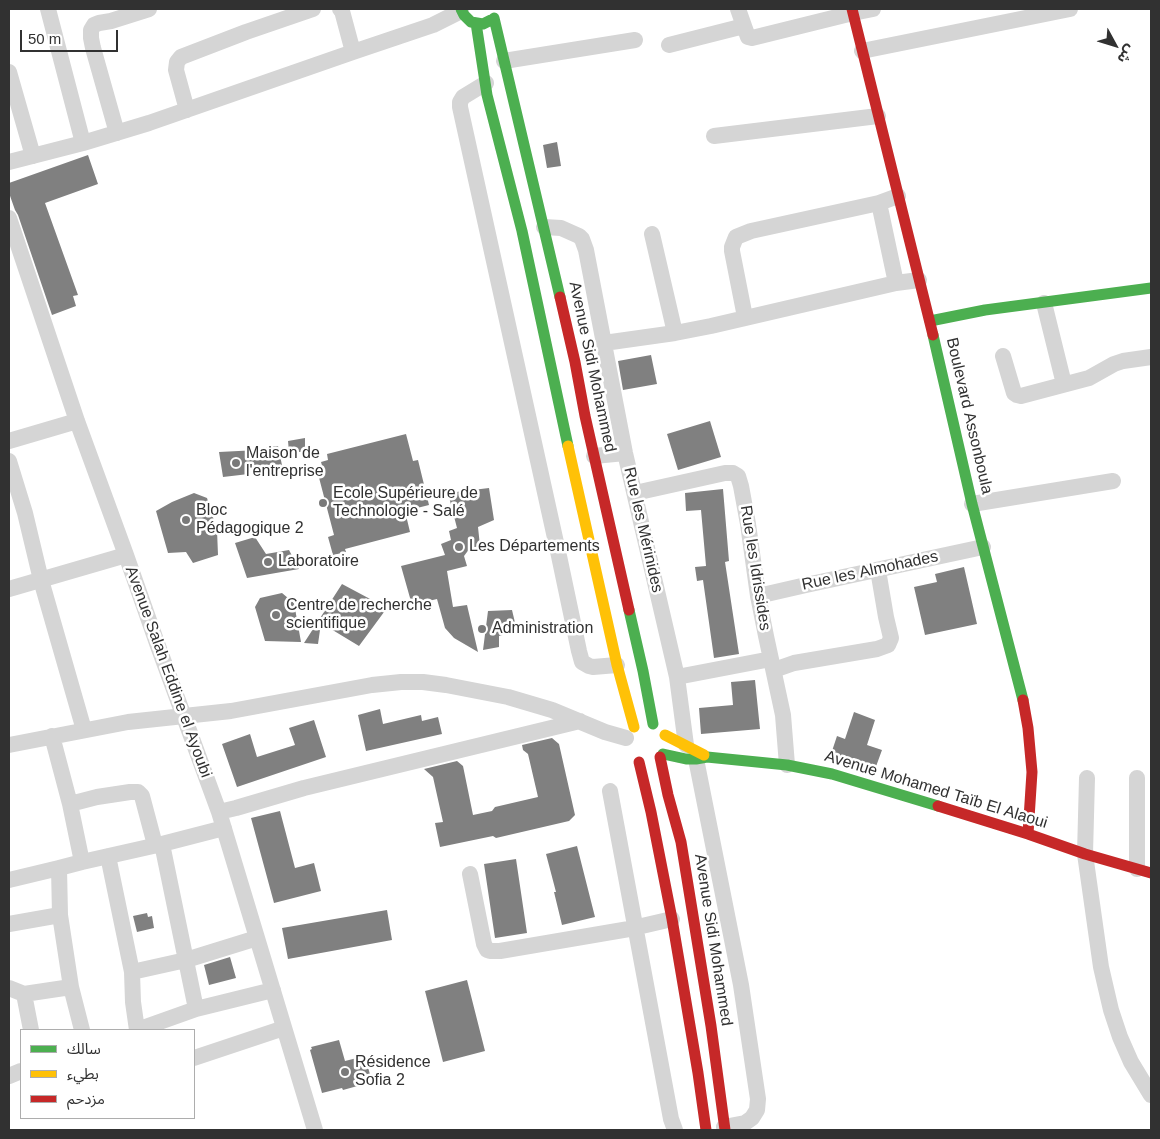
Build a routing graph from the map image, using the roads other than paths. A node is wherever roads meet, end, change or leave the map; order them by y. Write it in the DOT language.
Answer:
graph roads {
  1 [pos="48,9"];
  2 [pos="149,9"];
  3 [pos="313,9"];
  4 [pos="340,9"];
  5 [pos="738,9"];
  6 [pos="873,9"];
  7 [pos="1070,9"];
  8 [pos="461,10"];
  9 [pos="852,11"];
  10 [pos="294,12"];
  11 [pos="497,13"];
  12 [pos="109,15"];
  13 [pos="476,23"];
  14 [pos="744,26"];
  15 [pos="635,40"];
  16 [pos="669,45"];
  17 [pos="862,51"];
  18 [pos="353,52"];
  19 [pos="504,60"];
  20 [pos="9,72"];
  21 [pos="486,84"];
  22 [pos="187,110"];
  23 [pos="878,116"];
  24 [pos="117,133"];
  25 [pos="509,133"];
  26 [pos="714,136"];
  27 [pos="83,143"];
  28 [pos="33,156"];
  29 [pos="9,162"];
  30 [pos="523,188"];
  31 [pos="898,196"];
  32 [pos="879,202"];
  33 [pos="9,218"];
  34 [pos="544,227"];
  35 [pos="652,234"];
  36 [pos="919,280"];
  37 [pos="896,283"];
  38 [pos="1151,288"];
  39 [pos="1044,303"];
  40 [pos="745,317"];
  41 [pos="930,320"];
  42 [pos="675,333"];
  43 [pos="604,343"];
  44 [pos="1002,356"];
  45 [pos="1151,357"];
  46 [pos="1064,384"];
  47 [pos="77,421"];
  48 [pos="9,441"];
  49 [pos="625,453"];
  50 [pos="594,456"];
  51 [pos="9,461"];
  52 [pos="1113,481"];
  53 [pos="635,493"];
  54 [pos="972,504"];
  55 [pos="983,547"];
  56 [pos="126,556"];
  57 [pos="878,570"];
  58 [pos="42,580"];
  59 [pos="9,589"];
  60 [pos="758,596"];
  61 [pos="773,664"];
  62 [pos="617,665"];
  63 [pos="677,677"];
  64 [pos="184,716"];
  65 [pos="580,721"];
  66 [pos="653,724"];
  67 [pos="84,730"];
  68 [pos="665,735"];
  69 [pos="52,736"];
  70 [pos="628,741"];
  71 [pos="9,742"];
  72 [pos="686,746"];
  73 [pos="662,756"];
  74 [pos="702,758"];
  75 [pos="639,762"];
  76 [pos="787,765"];
  77 [pos="1087,778"];
  78 [pos="1137,778"];
  79 [pos="610,791"];
  80 [pos="70,804"];
  81 [pos="219,812"];
  82 [pos="224,828"];
  83 [pos="1028,834"];
  84 [pos="158,845"];
  85 [pos="1085,854"];
  86 [pos="108,856"];
  87 [pos="82,862"];
  88 [pos="59,868"];
  89 [pos="1144,871"];
  90 [pos="470,874"];
  91 [pos="9,880"];
  92 [pos="60,916"];
  93 [pos="672,919"];
  94 [pos="9,924"];
  95 [pos="636,928"];
  96 [pos="257,938"];
  97 [pos="186,960"];
  98 [pos="132,972"];
  99 [pos="71,987"];
  100 [pos="273,990"];
  101 [pos="16,991"];
  102 [pos="196,1010"];
  103 [pos="284,1028"];
  104 [pos="31,1029"];
  105 [pos="82,1029"];
  106 [pos="137,1029"];
  107 [pos="140,1029"];
  108 [pos="195,1058"];
  109 [pos="1151,1095"];
  110 [pos="725,1128"];
  111 [pos="315,1130"];
  112 [pos="675,1130"];
  113 [pos="706,1130"];
  1 -- 27 [label="street"];
  2 -- 12 [label="street"];
  3 -- 10 [label="street"];
  4 -- 18 [label="street"];
  5 -- 14 [label="street"];
  6 -- 9 [label="street"];
  7 -- 17 [label="street"];
  8 -- 13 [label="main road"];
  8 -- 18 [label="street"];
  9 -- 14 [label="street"];
  9 -- 17 [label="main road, Boulevard Assonboula"];
  10 -- 22 [label="street"];
  11 -- 13 [label="main road"];
  11 -- 19 [label="main road, Avenue Sidi Mohammed"];
  12 -- 24 [label="street"];
  13 -- 21 [label="main road, Avenue Sidi Mohammed"];
  14 -- 16 [label="street"];
  15 -- 19 [label="street"];
  17 -- 23 [label="main road, Boulevard Assonboula"];
  18 -- 22 [label="street"];
  19 -- 25 [label="main road, Avenue Sidi Mohammed"];
  20 -- 28 [label="street"];
  21 -- 25 [label="main road, Avenue Sidi Mohammed"];
  21 -- 62 [label="street"];
  22 -- 24 [label="street"];
  23 -- 26 [label="street"];
  23 -- 31 [label="main road, Boulevard Assonboula"];
  24 -- 27 [label="street"];
  25 -- 30 [label="main road, Avenue Sidi Mohammed"];
  25 -- 30 [label="main road, Avenue Sidi Mohammed"];
  27 -- 28 [label="street"];
  28 -- 29 [label="street"];
  30 -- 34 [label="main road, Avenue Sidi Mohammed"];
  30 -- 62 [label="main road, Avenue Sidi Mohammed"];
  31 -- 32 [label="street"];
  31 -- 36 [label="main road, Boulevard Assonboula"];
  32 -- 37 [label="street"];
  32 -- 40 [label="street"];
  33 -- 47 [label="street, Avenue Salah Eddine el Ayoubi"];
  34 -- 43 [label="street, Rue les Mérinides"];
  34 -- 50 [label="main road, Avenue Sidi Mohammed"];
  35 -- 42 [label="street"];
  36 -- 37 [label="street"];
  36 -- 41 [label="main road, Boulevard Assonboula"];
  37 -- 40 [label="street"];
  38 -- 39 [label="main road"];
  39 -- 41 [label="main road"];
  39 -- 46 [label="street"];
  40 -- 42 [label="street"];
  41 -- 54 [label="main road, Boulevard Assonboula"];
  42 -- 43 [label="street"];
  43 -- 49 [label="street, Rue les Mérinides"];
  44 -- 46 [label="street"];
  45 -- 46 [label="street"];
  47 -- 48 [label="street"];
  47 -- 56 [label="street, Avenue Salah Eddine el Ayoubi"];
  49 -- 50 [label="street"];
  49 -- 53 [label="street, Rue les Mérinides"];
  50 -- 66 [label="main road, Avenue Sidi Mohammed"];
  51 -- 58 [label="street"];
  52 -- 54 [label="street"];
  53 -- 60 [label="street, Rue les Idrissides"];
  53 -- 63 [label="street, Rue les Mérinides"];
  54 -- 55 [label="main road, Boulevard Assonboula"];
  55 -- 57 [label="street, Rue les Almohades"];
  55 -- 83 [label="main road, Boulevard Assonboula"];
  56 -- 58 [label="street"];
  56 -- 64 [label="street, Avenue Salah Eddine el Ayoubi"];
  57 -- 60 [label="street, Rue les Almohades"];
  57 -- 61 [label="street"];
  58 -- 59 [label="street"];
  58 -- 67 [label="street"];
  60 -- 61 [label="street, Rue les Idrissides"];
  61 -- 63 [label="street"];
  61 -- 76 [label="street, Rue les Idrissides"];
  62 -- 70 [label="main road, Avenue Sidi Mohammed"];
  63 -- 72 [label="street, Rue les Mérinides"];
  64 -- 65 [label="street"];
  64 -- 67 [label="street"];
  64 -- 81 [label="street, Avenue Salah Eddine el Ayoubi"];
  65 -- 70 [label="street"];
  65 -- 81 [label="street"];
  66 -- 68 [label="main road"];
  66 -- 70 [label="main road"];
  67 -- 69 [label="street"];
  68 -- 72 [label="main road, Avenue Mohamed Taïb El Alaoui"];
  68 -- 73 [label="main road"];
  69 -- 71 [label="street"];
  69 -- 80 [label="street"];
  70 -- 75 [label="main road"];
  72 -- 74 [label="main road, Avenue Mohamed Taïb El Alaoui"];
  73 -- 74 [label="main road, Avenue Mohamed Taïb El Alaoui"];
  73 -- 75 [label="main road"];
  73 -- 110 [label="main road, Avenue Sidi Mohammed"];
  74 -- 76 [label="main road, Avenue Mohamed Taïb El Alaoui"];
  74 -- 110 [label="street"];
  75 -- 93 [label="main road"];
  76 -- 83 [label="main road, Avenue Mohamed Taïb El Alaoui"];
  77 -- 85 [label="street"];
  78 -- 89 [label="street"];
  79 -- 95 [label="street"];
  80 -- 84 [label="street"];
  80 -- 87 [label="street"];
  81 -- 82 [label="street, Avenue Salah Eddine el Ayoubi"];
  82 -- 84 [label="street"];
  82 -- 96 [label="street, Avenue Salah Eddine el Ayoubi"];
  83 -- 85 [label="main road, Avenue Mohamed Taïb El Alaoui"];
  84 -- 86 [label="street"];
  84 -- 97 [label="street"];
  85 -- 89 [label="main road, Avenue Mohamed Taïb El Alaoui"];
  85 -- 109 [label="street"];
  86 -- 87 [label="street"];
  86 -- 98 [label="street"];
  87 -- 88 [label="street"];
  88 -- 91 [label="street"];
  88 -- 92 [label="street"];
  90 -- 95 [label="street"];
  92 -- 94 [label="street"];
  92 -- 99 [label="street"];
  93 -- 95 [label="street"];
  93 -- 113 [label="main road"];
  95 -- 112 [label="street"];
  96 -- 97 [label="street"];
  96 -- 100 [label="street, Avenue Salah Eddine el Ayoubi"];
  97 -- 98 [label="street"];
  97 -- 102 [label="street"];
  98 -- 106 [label="street"];
  99 -- 101 [label="street"];
  99 -- 105 [label="street"];
  100 -- 102 [label="street"];
  100 -- 103 [label="street, Avenue Salah Eddine el Ayoubi"];
  101 -- 104 [label="street"];
  102 -- 107 [label="street"];
  103 -- 108 [label="street"];
  103 -- 111 [label="street, Avenue Salah Eddine el Ayoubi"];
}
